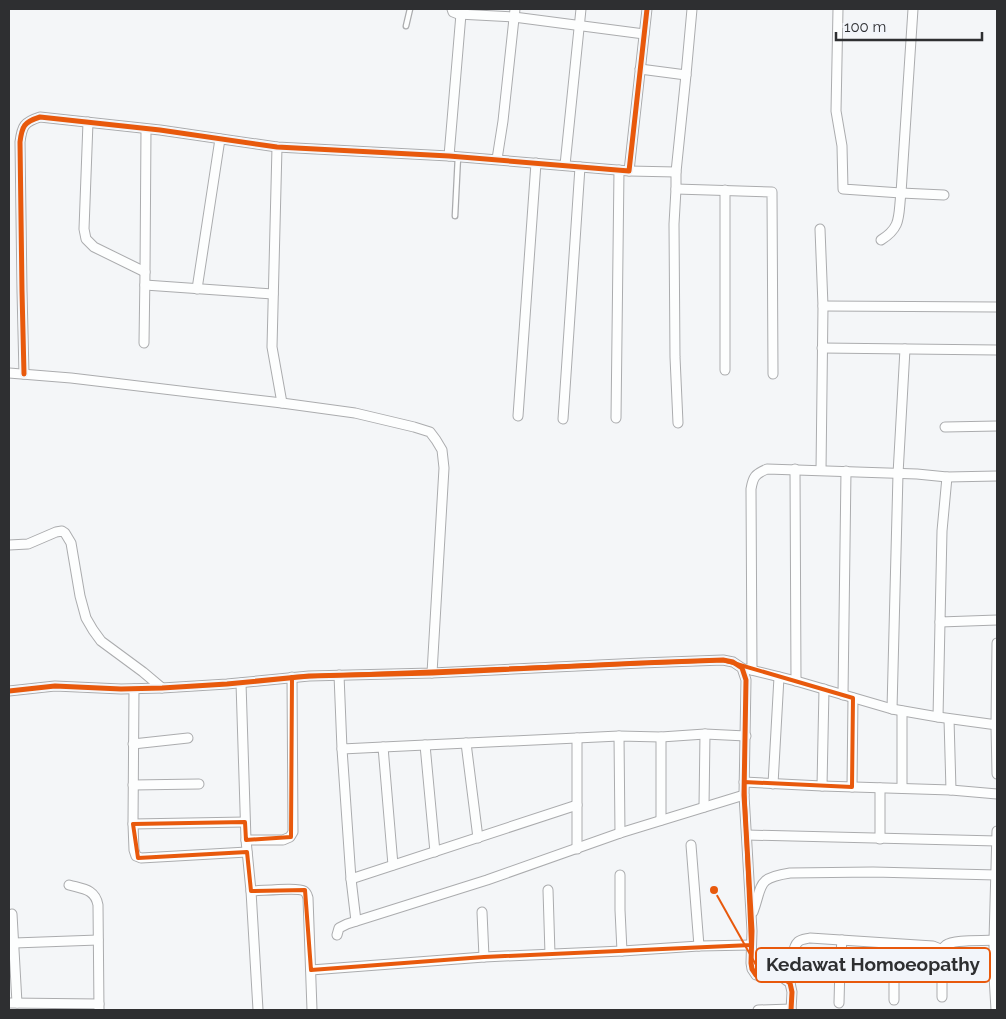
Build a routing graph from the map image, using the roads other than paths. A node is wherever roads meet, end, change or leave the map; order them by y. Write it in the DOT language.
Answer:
graph roads {
  1 [pos="410,9"];
  2 [pos="452,9"];
  3 [pos="581,9"];
  4 [pos="647,9"];
  5 [pos="692,9"];
  6 [pos="838,9"];
  7 [pos="913,9"];
  8 [pos="515,13"];
  9 [pos="461,14"];
  10 [pos="580,25"];
  11 [pos="406,26"];
  12 [pos="644,34"];
  13 [pos="640,69"];
  14 [pos="686,74"];
  15 [pos="88,122"];
  16 [pos="146,129"];
  17 [pos="220,139"];
  18 [pos="277,147"];
  19 [pos="454,156"];
  20 [pos="497,159"];
  21 [pos="536,163"];
  22 [pos="565,165"];
  23 [pos="580,167"];
  24 [pos="619,170"];
  25 [pos="629,171"];
  26 [pos="676,172"];
  27 [pos="676,189"];
  28 [pos="725,190"];
  29 [pos="901,193"];
  30 [pos="944,195"];
  31 [pos="455,216"];
  32 [pos="820,229"];
  33 [pos="880,240"];
  34 [pos="146,272"];
  35 [pos="145,285"];
  36 [pos="197,289"];
  37 [pos="274,294"];
  38 [pos="822,306"];
  39 [pos="997,307"];
  40 [pos="144,343"];
  41 [pos="822,348"];
  42 [pos="905,349"];
  43 [pos="997,350"];
  44 [pos="725,370"];
  45 [pos="9,374"];
  46 [pos="24,374"];
  47 [pos="773,374"];
  48 [pos="282,403"];
  49 [pos="518,416"];
  50 [pos="616,418"];
  51 [pos="564,419"];
  52 [pos="678,423"];
  53 [pos="997,426"];
  54 [pos="945,427"];
  55 [pos="795,469"];
  56 [pos="821,470"];
  57 [pos="846,471"];
  58 [pos="898,474"];
  59 [pos="997,476"];
  60 [pos="948,477"];
  61 [pos="9,545"];
  62 [pos="997,620"];
  63 [pos="940,622"];
  64 [pos="997,643"];
  65 [pos="742,668"];
  66 [pos="752,670"];
  67 [pos="432,673"];
  68 [pos="338,675"];
  69 [pos="292,677"];
  70 [pos="779,677"];
  71 [pos="796,682"];
  72 [pos="241,683"];
  73 [pos="134,688"];
  74 [pos="162,688"];
  75 [pos="824,690"];
  76 [pos="9,691"];
  77 [pos="843,695"];
  78 [pos="853,698"];
  79 [pos="892,709"];
  80 [pos="902,711"];
  81 [pos="938,718"];
  82 [pos="949,719"];
  83 [pos="997,725"];
  84 [pos="705,734"];
  85 [pos="619,736"];
  86 [pos="746,736"];
  87 [pos="661,737"];
  88 [pos="188,738"];
  89 [pos="577,738"];
  90 [pos="466,743"];
  91 [pos="133,744"];
  92 [pos="425,745"];
  93 [pos="383,747"];
  94 [pos="342,749"];
  95 [pos="997,774"];
  96 [pos="744,782"];
  97 [pos="199,784"];
  98 [pos="774,784"];
  99 [pos="133,785"];
  100 [pos="822,786"];
  101 [pos="852,787"];
  102 [pos="880,788"];
  103 [pos="902,788"];
  104 [pos="951,790"];
  105 [pos="997,794"];
  106 [pos="744,795"];
  107 [pos="577,805"];
  108 [pos="704,807"];
  109 [pos="661,820"];
  110 [pos="246,822"];
  111 [pos="134,824"];
  112 [pos="997,831"];
  113 [pos="620,833"];
  114 [pos="747,835"];
  115 [pos="478,838"];
  116 [pos="880,839"];
  117 [pos="246,840"];
  118 [pos="996,842"];
  119 [pos="691,845"];
  120 [pos="577,849"];
  121 [pos="247,852"];
  122 [pos="435,852"];
  123 [pos="393,866"];
  124 [pos="620,875"];
  125 [pos="996,875"];
  126 [pos="351,879"];
  127 [pos="69,885"];
  128 [pos="548,890"];
  129 [pos="251,891"];
  130 [pos="996,893"];
  131 [pos="482,912"];
  132 [pos="12,914"];
  133 [pos="751,919"];
  134 [pos="356,921"];
  135 [pos="337,934"];
  136 [pos="98,940"];
  137 [pos="842,940"];
  138 [pos="994,940"];
  139 [pos="14,943"];
  140 [pos="894,944"];
  141 [pos="699,946"];
  142 [pos="751,946"];
  143 [pos="622,951"];
  144 [pos="941,952"];
  145 [pos="550,954"];
  146 [pos="484,957"];
  147 [pos="311,970"];
  148 [pos="790,982"];
  149 [pos="942,997"];
  150 [pos="894,1000"];
  151 [pos="13,1003"];
  152 [pos="839,1003"];
  153 [pos="99,1007"];
  154 [pos="258,1010"];
  155 [pos="312,1010"];
  156 [pos="758,1010"];
  157 [pos="791,1010"];
  158 [pos="996,1010"];
  1 -- 11 [label="lane"];
  2 -- 9 [label="street"];
  3 -- 10 [label="street"];
  4 -- 12 [label="street"];
  5 -- 14 [label="street"];
  6 -- 29 [label="street"];
  7 -- 29 [label="street"];
  8 -- 9 [label="street"];
  8 -- 10 [label="street"];
  8 -- 20 [label="street"];
  9 -- 19 [label="street"];
  10 -- 12 [label="street"];
  10 -- 22 [label="street"];
  12 -- 13 [label="street"];
  13 -- 14 [label="street"];
  13 -- 25 [label="street"];
  14 -- 26 [label="street"];
  15 -- 16 [label="street"];
  15 -- 34 [label="street"];
  15 -- 46 [label="street"];
  16 -- 17 [label="street"];
  16 -- 34 [label="street"];
  17 -- 18 [label="street"];
  17 -- 36 [label="street"];
  18 -- 19 [label="street"];
  18 -- 37 [label="street"];
  19 -- 20 [label="street"];
  19 -- 31 [label="lane"];
  20 -- 21 [label="street"];
  21 -- 22 [label="street"];
  21 -- 49 [label="street"];
  22 -- 23 [label="street"];
  23 -- 24 [label="street"];
  23 -- 51 [label="street"];
  24 -- 25 [label="street"];
  24 -- 50 [label="street"];
  25 -- 26 [label="street"];
  26 -- 27 [label="street"];
  27 -- 28 [label="street"];
  27 -- 52 [label="street"];
  28 -- 44 [label="street"];
  28 -- 47 [label="street"];
  29 -- 30 [label="street"];
  29 -- 33 [label="street"];
  32 -- 38 [label="street"];
  34 -- 35 [label="street"];
  35 -- 36 [label="street"];
  35 -- 40 [label="street"];
  36 -- 37 [label="street"];
  37 -- 48 [label="street"];
  38 -- 39 [label="street"];
  38 -- 41 [label="street"];
  41 -- 42 [label="street"];
  41 -- 56 [label="street"];
  42 -- 43 [label="street"];
  42 -- 58 [label="street"];
  45 -- 46 [label="street"];
  46 -- 48 [label="street"];
  48 -- 67 [label="street"];
  53 -- 54 [label="street"];
  55 -- 56 [label="street"];
  55 -- 66 [label="street"];
  55 -- 71 [label="street"];
  56 -- 57 [label="street"];
  57 -- 58 [label="street"];
  57 -- 77 [label="street"];
  58 -- 60 [label="street"];
  58 -- 79 [label="street"];
  59 -- 60 [label="street"];
  60 -- 63 [label="street"];
  61 -- 74 [label="street"];
  62 -- 63 [label="street"];
  63 -- 81 [label="street"];
  64 -- 83 [label="street"];
  65 -- 66 [label="street"];
  65 -- 67 [label="street"];
  65 -- 86 [label="street"];
  66 -- 70 [label="street"];
  67 -- 68 [label="street"];
  68 -- 69 [label="street"];
  68 -- 94 [label="street"];
  69 -- 72 [label="street"];
  69 -- 117 [label="street"];
  70 -- 71 [label="street"];
  70 -- 98 [label="street"];
  71 -- 75 [label="street"];
  72 -- 74 [label="street"];
  72 -- 110 [label="street"];
  73 -- 74 [label="street"];
  73 -- 76 [label="street"];
  73 -- 91 [label="street"];
  75 -- 77 [label="street"];
  75 -- 100 [label="street"];
  77 -- 78 [label="street"];
  78 -- 79 [label="street"];
  78 -- 101 [label="street"];
  79 -- 80 [label="street"];
  80 -- 81 [label="street"];
  80 -- 103 [label="street"];
  81 -- 82 [label="street"];
  82 -- 83 [label="street"];
  82 -- 104 [label="street"];
  83 -- 95 [label="street"];
  84 -- 86 [label="street"];
  84 -- 87 [label="street"];
  84 -- 108 [label="street"];
  85 -- 87 [label="street"];
  85 -- 89 [label="street"];
  85 -- 113 [label="street"];
  86 -- 96 [label="street"];
  87 -- 109 [label="street"];
  88 -- 91 [label="street"];
  89 -- 90 [label="street"];
  89 -- 107 [label="street"];
  90 -- 92 [label="street"];
  90 -- 115 [label="street"];
  91 -- 99 [label="street"];
  92 -- 93 [label="street"];
  92 -- 122 [label="street"];
  93 -- 94 [label="street"];
  93 -- 123 [label="street"];
  94 -- 126 [label="street"];
  96 -- 98 [label="street"];
  96 -- 106 [label="street"];
  97 -- 99 [label="street"];
  98 -- 100 [label="street"];
  99 -- 111 [label="street"];
  100 -- 101 [label="street"];
  101 -- 102 [label="street"];
  102 -- 103 [label="street"];
  102 -- 116 [label="street"];
  103 -- 104 [label="street"];
  104 -- 105 [label="street"];
  106 -- 108 [label="street"];
  106 -- 114 [label="street"];
  107 -- 115 [label="street"];
  107 -- 120 [label="street"];
  108 -- 109 [label="street"];
  109 -- 113 [label="street"];
  110 -- 111 [label="street"];
  110 -- 117 [label="street"];
  111 -- 121 [label="street"];
  112 -- 118 [label="street"];
  113 -- 120 [label="street"];
  114 -- 116 [label="street"];
  114 -- 133 [label="street"];
  115 -- 122 [label="street"];
  116 -- 118 [label="street"];
  117 -- 121 [label="street"];
  118 -- 125 [label="street"];
  119 -- 141 [label="street"];
  120 -- 134 [label="street"];
  121 -- 129 [label="street"];
  122 -- 123 [label="street"];
  123 -- 126 [label="street"];
  124 -- 143 [label="street"];
  125 -- 130 [label="street"];
  125 -- 133 [label="street"];
  126 -- 134 [label="street"];
  127 -- 136 [label="street"];
  128 -- 145 [label="street"];
  129 -- 147 [label="street"];
  129 -- 154 [label="street"];
  130 -- 138 [label="street"];
  131 -- 146 [label="street"];
  132 -- 139 [label="street"];
  133 -- 142 [label="street"];
  134 -- 135 [label="street"];
  136 -- 139 [label="street"];
  136 -- 153 [label="street"];
  137 -- 140 [label="street"];
  137 -- 148 [label="street"];
  137 -- 152 [label="street"];
  138 -- 144 [label="street"];
  138 -- 158 [label="street"];
  139 -- 151 [label="street"];
  140 -- 144 [label="street"];
  140 -- 150 [label="street"];
  141 -- 142 [label="street"];
  141 -- 143 [label="street"];
  142 -- 148 [label="street"];
  143 -- 145 [label="street"];
  144 -- 149 [label="street"];
  145 -- 146 [label="street"];
  146 -- 147 [label="street"];
  147 -- 155 [label="street"];
  148 -- 157 [label="street"];
  151 -- 153 [label="street"];
  156 -- 157 [label="street"];
}
